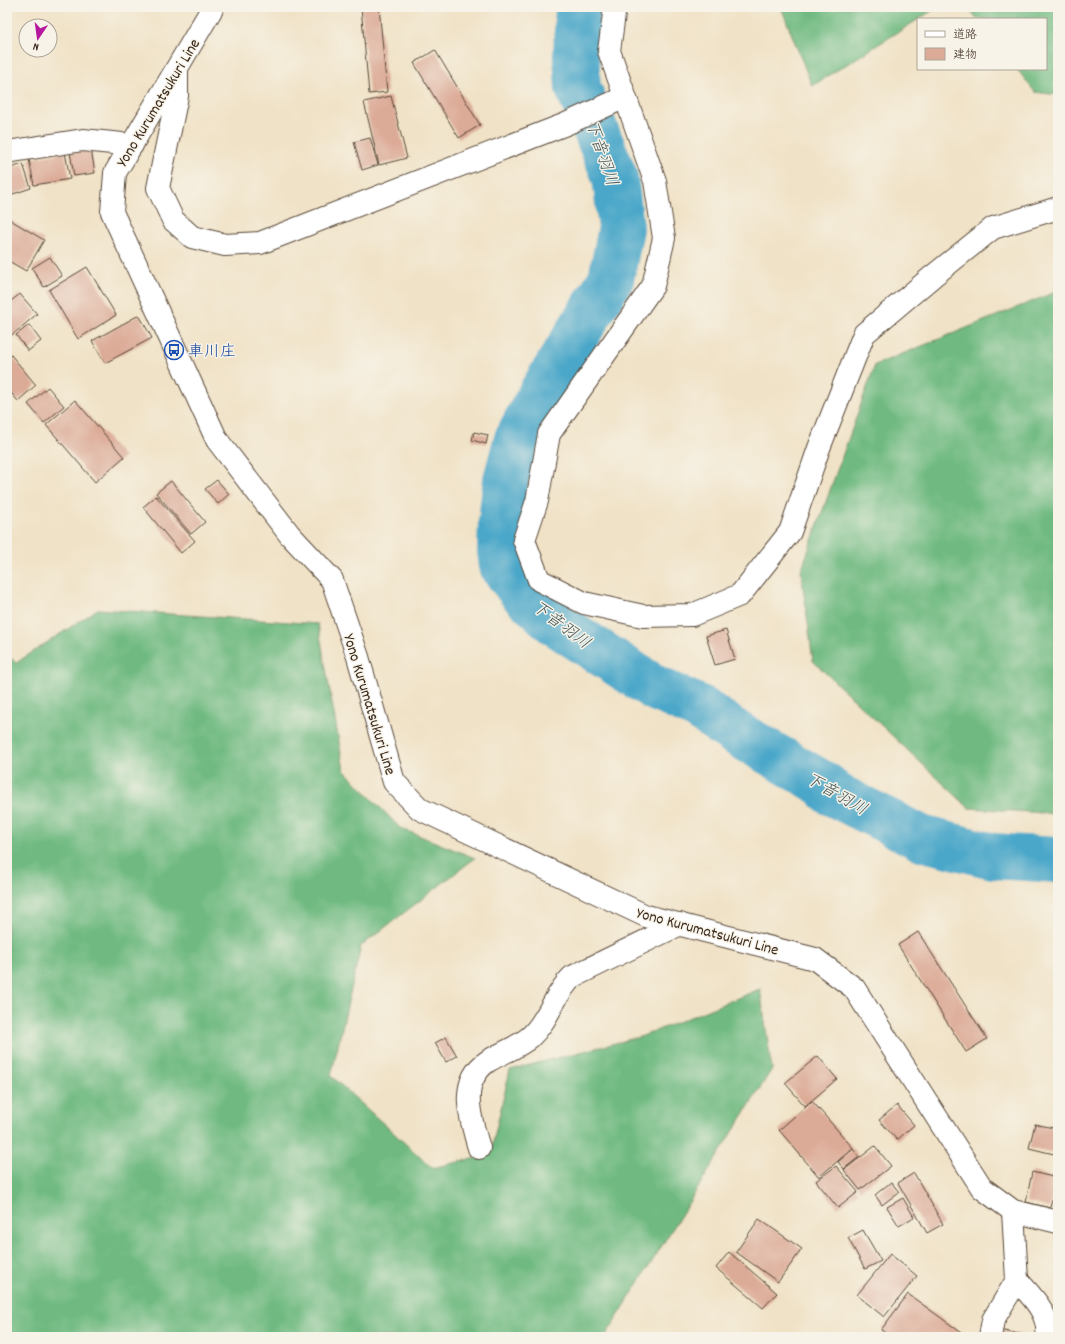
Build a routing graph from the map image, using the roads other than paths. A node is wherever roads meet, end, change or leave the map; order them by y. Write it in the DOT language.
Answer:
graph roads {
  1 [pos="213,7"];
  2 [pos="615,7"];
  3 [pos="178,69"];
  4 [pos="625,97"];
  5 [pos="132,145"];
  6 [pos="7,152"];
  7 [pos="1058,208"];
  8 [pos="680,924"];
  9 [pos="479,1148"];
  10 [pos="1013,1211"];
  11 [pos="1058,1222"];
  12 [pos="1017,1280"];
  13 [pos="990,1337"];
  14 [pos="1048,1337"];
  1 -- 3 [label="street, Yono Kurumatsukuri Line"];
  2 -- 4 [label="street"];
  3 -- 4 [label="street"];
  3 -- 5 [label="street, Yono Kurumatsukuri Line"];
  4 -- 7 [label="street"];
  5 -- 6 [label="street"];
  5 -- 8 [label="street, Yono Kurumatsukuri Line"];
  8 -- 9 [label="street"];
  8 -- 10 [label="street, Yono Kurumatsukuri Line"];
  10 -- 11 [label="street, Yono Kurumatsukuri Line"];
  10 -- 12 [label="street"];
  12 -- 13 [label="street"];
  12 -- 14 [label="street"];
}
